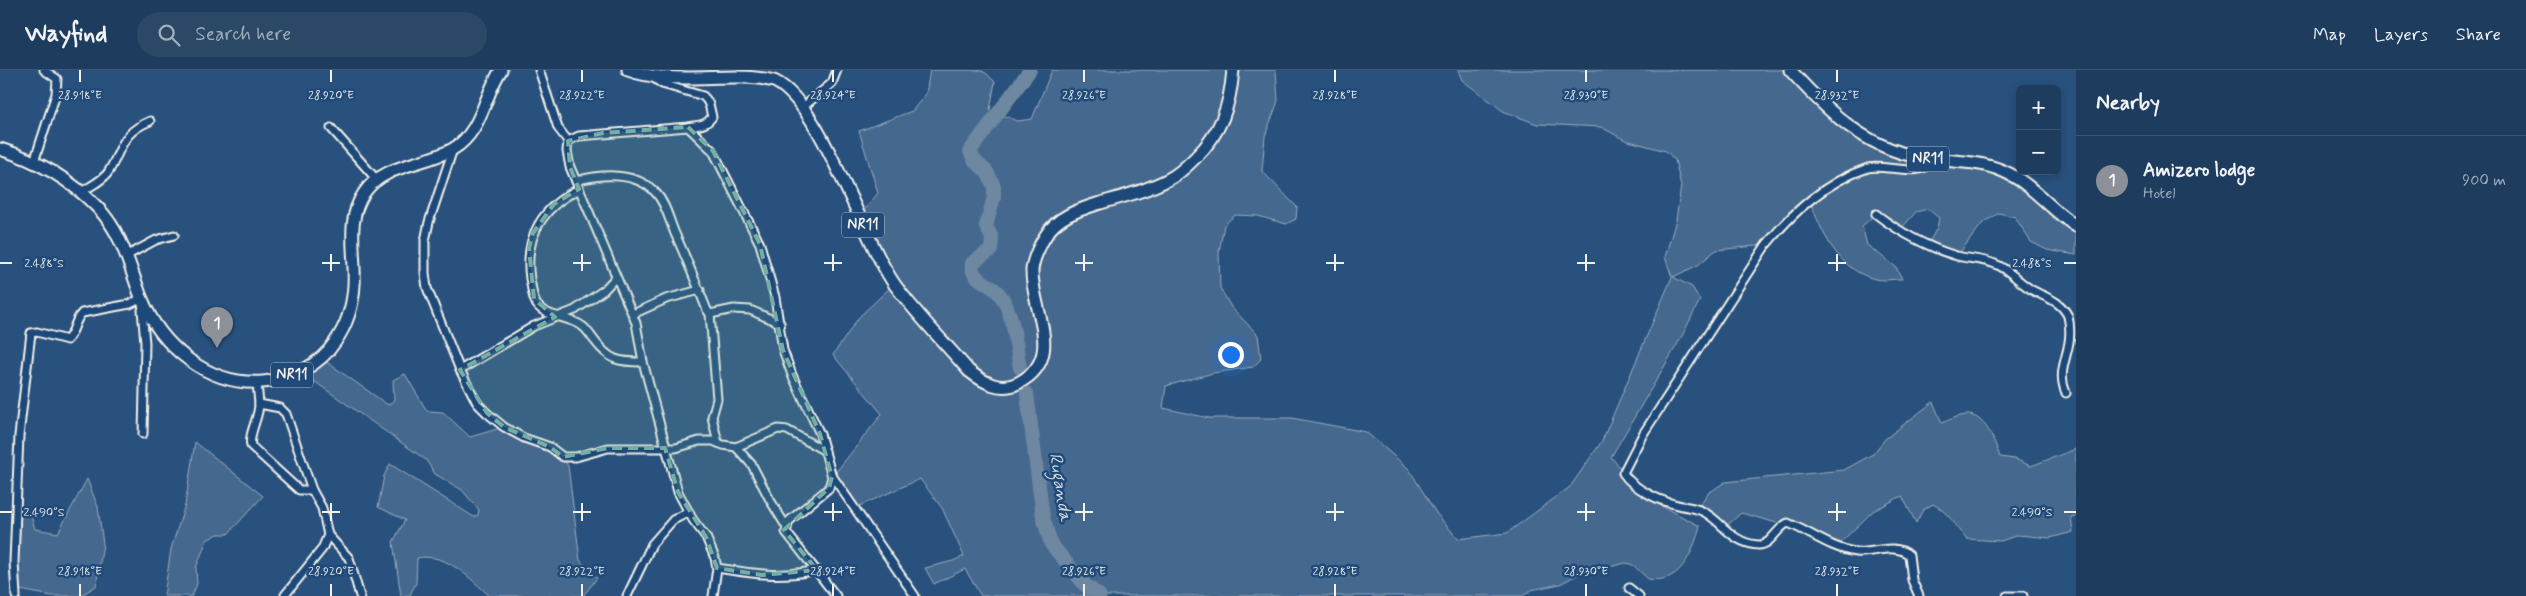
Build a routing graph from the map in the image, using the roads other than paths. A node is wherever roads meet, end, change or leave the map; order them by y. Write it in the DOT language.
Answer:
graph roads {
  1 [pos="44,70"];
  2 [pos="502,70"];
  3 [pos="539,70"];
  4 [pos="628,70"];
  5 [pos="837,70"];
  6 [pos="1233,70"];
  7 [pos="1790,70"];
  8 [pos="721,73"];
  9 [pos="652,77"];
  10 [pos="803,107"];
  11 [pos="150,121"];
  12 [pos="688,127"];
  13 [pos="331,128"];
  14 [pos="568,141"];
  15 [pos="454,148"];
  16 [pos="0,149"];
  17 [pos="1932,159"];
  18 [pos="34,162"];
  19 [pos="377,180"];
  20 [pos="576,181"];
  21 [pos="579,189"];
  22 [pos="81,192"];
  23 [pos="1876,214"];
  24 [pos="2076,226"];
  25 [pos="174,235"];
  26 [pos="128,255"];
  27 [pos="616,277"];
  28 [pos="700,290"];
  29 [pos="143,301"];
  30 [pos="633,314"];
  31 [pos="710,314"];
  32 [pos="557,316"];
  33 [pos="780,323"];
  34 [pos="643,362"];
  35 [pos="460,370"];
  36 [pos="258,382"];
  37 [pos="2066,392"];
  38 [pos="259,404"];
  39 [pos="143,434"];
  40 [pos="718,443"];
  41 [pos="736,447"];
  42 [pos="665,448"];
  43 [pos="825,451"];
  44 [pos="832,477"];
  45 [pos="312,490"];
  46 [pos="689,512"];
  47 [pos="786,526"];
  48 [pos="328,535"];
  49 [pos="717,568"];
  50 [pos="817,570"];
  51 [pos="1629,588"];
  52 [pos="713,593"];
  53 [pos="286,595"];
  54 [pos="16,596"];
  55 [pos="360,596"];
  56 [pos="627,596"];
  57 [pos="720,596"];
  58 [pos="836,596"];
  59 [pos="916,596"];
  60 [pos="1639,596"];
  61 [pos="1919,596"];
  62 [pos="2007,596"];
  63 [pos="2024,596"];
  1 -- 18 [label="street"];
  2 -- 15 [label="highway, NR11"];
  3 -- 14 [label="street"];
  4 -- 9 [label="highway, NR11"];
  5 -- 10 [label="street"];
  6 -- 10 [label="highway, NR11"];
  7 -- 17 [label="highway, NR11"];
  8 -- 9 [label="highway, NR11"];
  8 -- 10 [label="highway, NR11"];
  9 -- 12 [label="street"];
  11 -- 22 [label="street"];
  12 -- 14 [label="street"];
  12 -- 33 [label="street"];
  13 -- 19 [label="street"];
  14 -- 20 [label="street"];
  15 -- 19 [label="highway, NR11"];
  15 -- 35 [label="street"];
  16 -- 18 [label="highway, NR11"];
  17 -- 24 [label="highway, NR11"];
  17 -- 61 [label="street"];
  18 -- 22 [label="highway, NR11"];
  19 -- 36 [label="highway, NR11"];
  20 -- 21 [label="street"];
  20 -- 28 [label="street"];
  21 -- 27 [label="street"];
  21 -- 32 [label="street"];
  22 -- 26 [label="highway, NR11"];
  23 -- 37 [label="street"];
  25 -- 26 [label="street"];
  26 -- 29 [label="highway, NR11"];
  27 -- 30 [label="street"];
  27 -- 32 [label="street"];
  28 -- 30 [label="street"];
  28 -- 31 [label="street"];
  29 -- 36 [label="highway, NR11"];
  29 -- 39 [label="street"];
  29 -- 54 [label="street"];
  30 -- 34 [label="street"];
  31 -- 33 [label="street"];
  31 -- 40 [label="street"];
  32 -- 34 [label="street"];
  32 -- 35 [label="street"];
  33 -- 43 [label="street"];
  34 -- 42 [label="street"];
  35 -- 42 [label="street"];
  36 -- 38 [label="street"];
  38 -- 45 [label="street"];
  38 -- 45 [label="street"];
  40 -- 41 [label="street"];
  40 -- 42 [label="street"];
  41 -- 43 [label="street"];
  41 -- 47 [label="street"];
  42 -- 46 [label="street"];
  43 -- 44 [label="street"];
  44 -- 47 [label="street"];
  44 -- 59 [label="street"];
  45 -- 48 [label="street"];
  46 -- 49 [label="street"];
  46 -- 56 [label="street"];
  47 -- 50 [label="street"];
  48 -- 53 [label="street"];
  48 -- 55 [label="street"];
  49 -- 50 [label="street"];
  49 -- 52 [label="street"];
  50 -- 58 [label="street"];
  51 -- 60 [label="street"];
  52 -- 57 [label="street"];
  62 -- 63 [label="street"];
}
